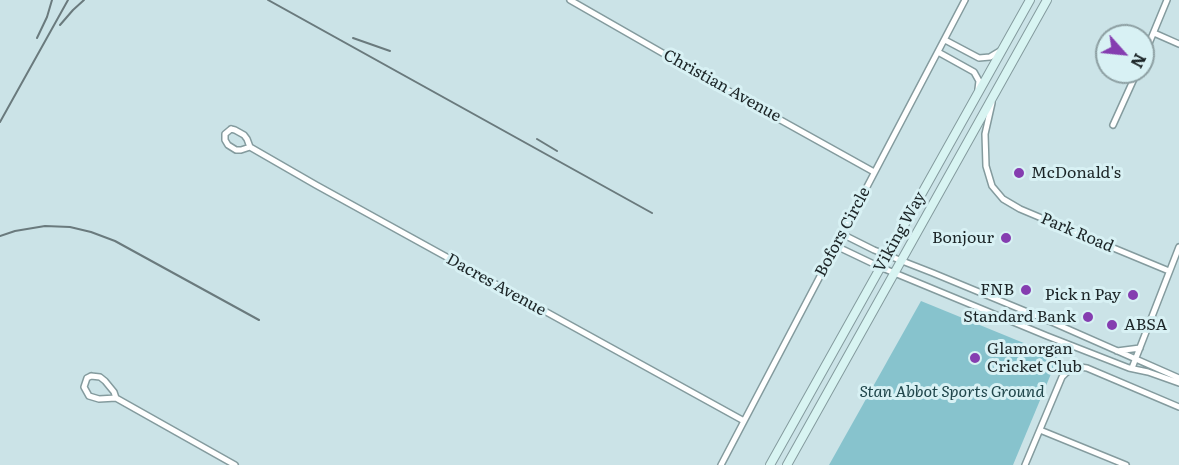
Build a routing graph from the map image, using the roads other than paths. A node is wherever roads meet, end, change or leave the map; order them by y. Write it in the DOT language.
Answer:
graph roads {
  1 [pos="570,0"];
  2 [pos="965,0"];
  3 [pos="1030,0"];
  4 [pos="1047,0"];
  5 [pos="1167,0"];
  6 [pos="1155,30"];
  7 [pos="1155,33"];
  8 [pos="945,40"];
  9 [pos="1179,44"];
  10 [pos="1005,46"];
  11 [pos="938,52"];
  12 [pos="1132,84"];
  13 [pos="995,93"];
  14 [pos="975,99"];
  15 [pos="1113,125"];
  16 [pos="250,147"];
  17 [pos="874,172"];
  18 [pos="842,234"];
  19 [pos="836,246"];
  20 [pos="1179,247"];
  21 [pos="887,255"];
  22 [pos="901,260"];
  23 [pos="880,267"];
  24 [pos="1169,271"];
  25 [pos="894,273"];
  26 [pos="1140,348"];
  27 [pos="1116,351"];
  28 [pos="1136,360"];
  29 [pos="1131,368"];
  30 [pos="1179,378"];
  31 [pos="1179,383"];
  32 [pos="116,398"];
  33 [pos="1179,407"];
  34 [pos="744,422"];
  35 [pos="1040,430"];
  36 [pos="235,465"];
  37 [pos="721,465"];
  38 [pos="770,465"];
  39 [pos="787,465"];
  40 [pos="1025,465"];
  41 [pos="1126,465"];
  1 -- 17 [label="street, Christian Avenue"];
  2 -- 8 [label="street, Bofors Circle"];
  3 -- 10 [label="main road, Viking Way"];
  4 -- 13 [label="main road, Viking Way"];
  5 -- 6 [label="street"];
  7 -- 9 [label="street"];
  8 -- 10 [label="street"];
  8 -- 11 [label="street, Bofors Circle"];
  10 -- 14 [label="main road, Viking Way"];
  11 -- 14 [label="street"];
  11 -- 17 [label="street, Bofors Circle"];
  12 -- 15 [label="street"];
  13 -- 22 [label="main road, Viking Way"];
  13 -- 24 [label="street, Park Road"];
  14 -- 21 [label="main road, Viking Way"];
  16 -- 16 [label="street"];
  16 -- 34 [label="street, Dacres Avenue"];
  17 -- 18 [label="street, Bofors Circle"];
  18 -- 19 [label="street, Bofors Circle"];
  18 -- 21 [label="street"];
  19 -- 23 [label="street"];
  19 -- 34 [label="street, Bofors Circle"];
  20 -- 24 [label="street"];
  21 -- 22 [label="street"];
  21 -- 23 [label="main road, Viking Way"];
  22 -- 25 [label="main road, Viking Way"];
  22 -- 27 [label="street"];
  23 -- 25 [label="street"];
  23 -- 38 [label="main road, Viking Way"];
  24 -- 26 [label="street"];
  25 -- 29 [label="street"];
  25 -- 39 [label="main road, Viking Way"];
  26 -- 27 [label="street"];
  26 -- 28 [label="street"];
  27 -- 28 [label="street"];
  28 -- 29 [label="street"];
  28 -- 30 [label="street"];
  29 -- 31 [label="street"];
  32 -- 32 [label="street"];
  32 -- 36 [label="street"];
  33 -- 35 [label="street"];
  34 -- 37 [label="street, Bofors Circle"];
  35 -- 40 [label="street"];
  35 -- 41 [label="street"];
}
